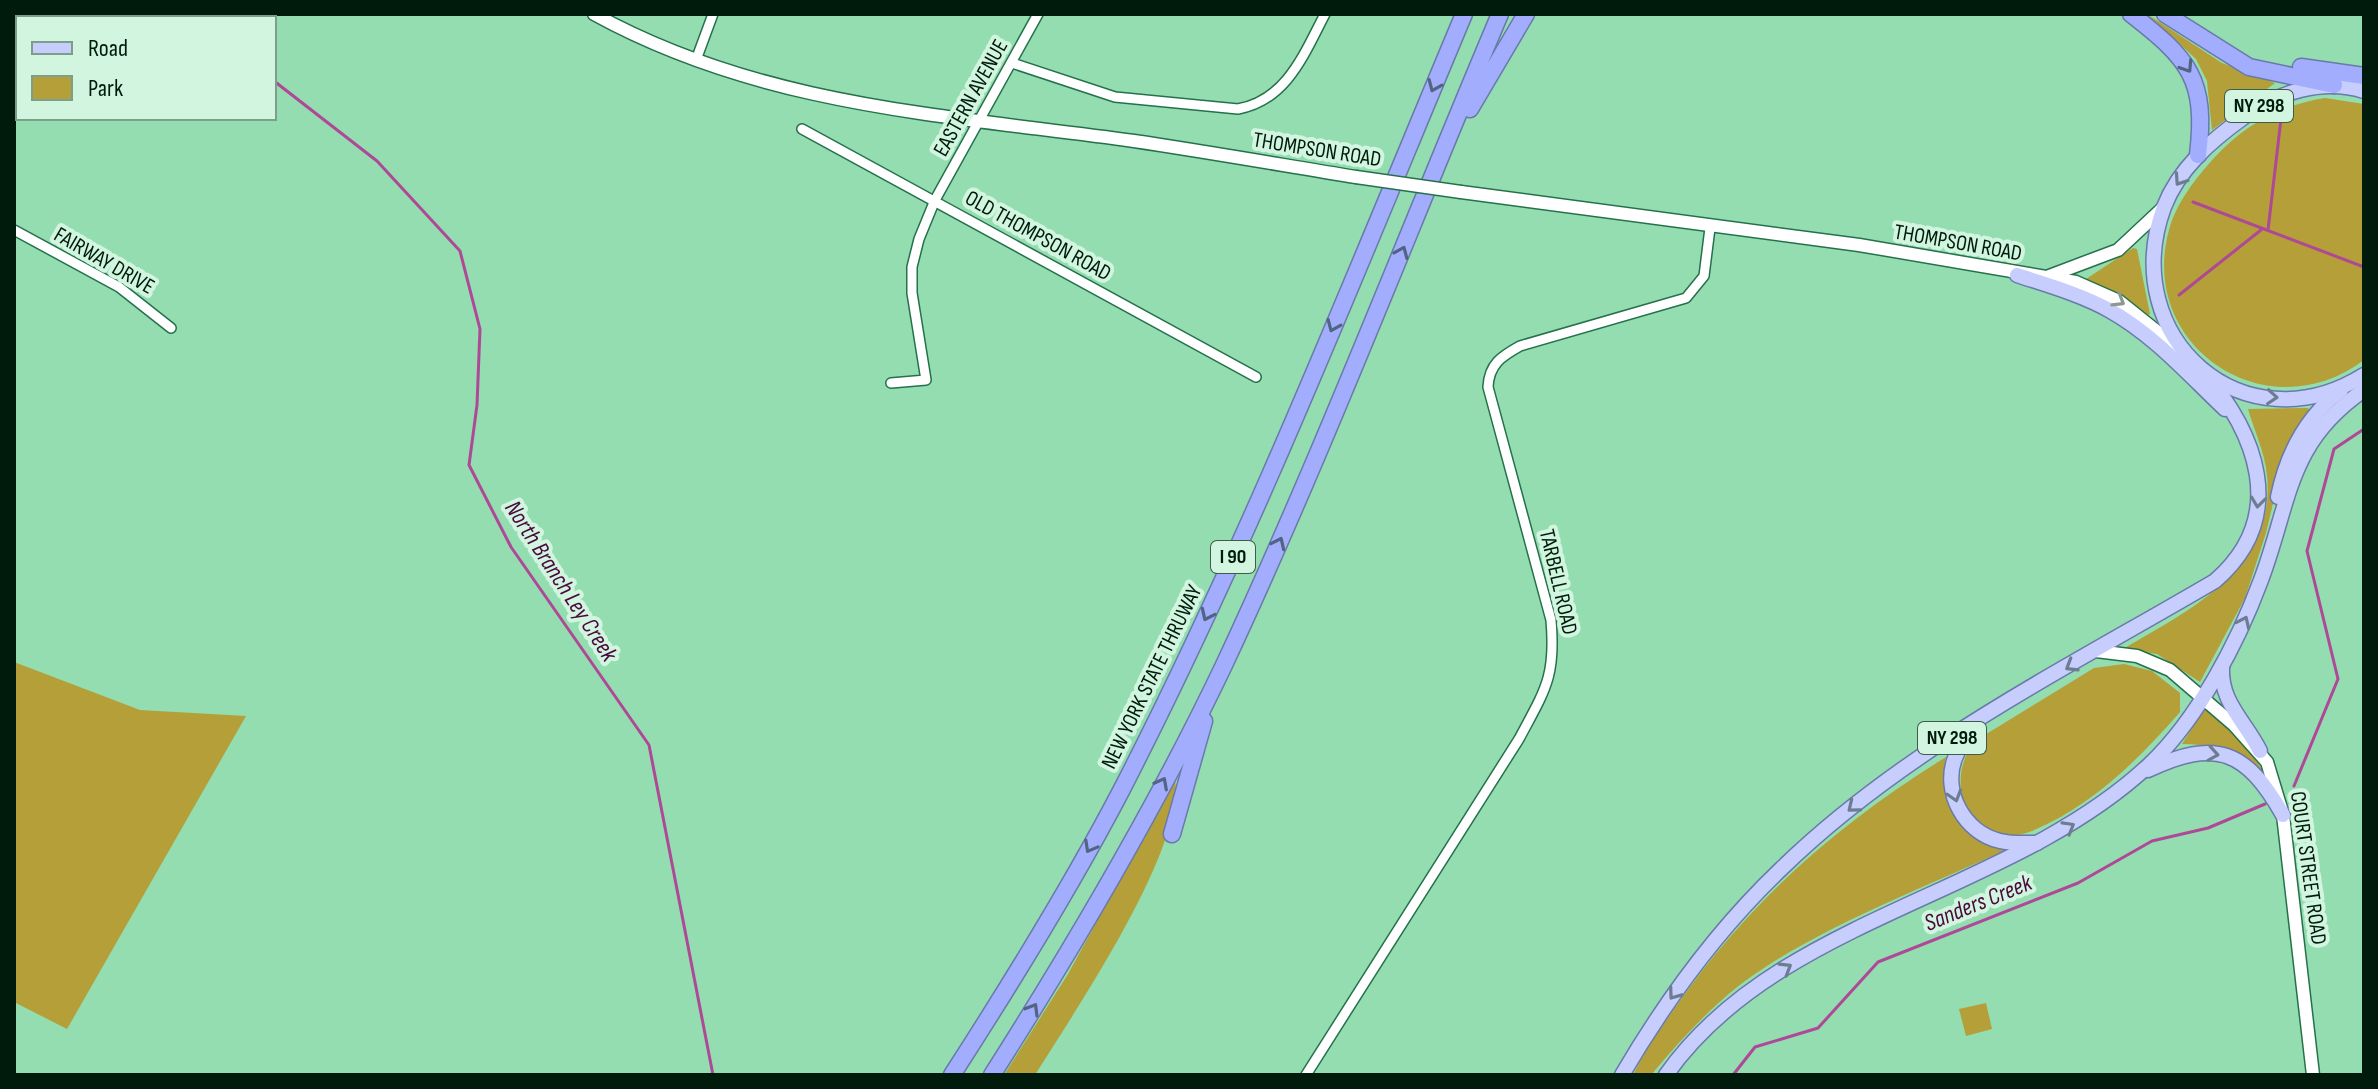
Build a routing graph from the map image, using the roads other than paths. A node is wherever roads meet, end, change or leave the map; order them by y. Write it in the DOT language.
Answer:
graph roads {
  1 [pos="594,14"];
  2 [pos="713,14"];
  3 [pos="1038,14"];
  4 [pos="1325,14"];
  5 [pos="1464,14"];
  6 [pos="1500,14"];
  7 [pos="1526,14"];
  8 [pos="2131,14"];
  9 [pos="2165,14"];
  10 [pos="2224,54"];
  11 [pos="696,60"];
  12 [pos="1012,63"];
  13 [pos="2334,85"];
  14 [pos="2362,86"];
  15 [pos="979,123"];
  16 [pos="802,129"];
  17 [pos="2198,155"];
  18 [pos="1442,156"];
  19 [pos="935,200"];
  20 [pos="2164,206"];
  21 [pos="1710,228"];
  22 [pos="14,230"];
  23 [pos="2017,275"];
  24 [pos="2046,277"];
  25 [pos="171,328"];
  26 [pos="2179,349"];
  27 [pos="2201,369"];
  28 [pos="2364,375"];
  29 [pos="1256,377"];
  30 [pos="891,383"];
  31 [pos="2348,385"];
  32 [pos="2364,390"];
  33 [pos="2242,427"];
  34 [pos="2262,576"];
  35 [pos="2096,651"];
  36 [pos="1223,665"];
  37 [pos="2222,665"];
  38 [pos="2201,697"];
  39 [pos="1974,724"];
  40 [pos="2260,751"];
  41 [pos="2140,773"];
  42 [pos="2283,815"];
  43 [pos="1172,834"];
  44 [pos="2041,843"];
  45 [pos="1310,1074"];
  46 [pos="952,1075"];
  47 [pos="992,1075"];
  48 [pos="1623,1075"];
  49 [pos="1666,1075"];
  50 [pos="2313,1075"];
  1 -- 11 [label="street, THOMPSON ROAD"];
  2 -- 11 [label="street"];
  3 -- 12 [label="street, EASTERN AVENUE"];
  4 -- 12 [label="street"];
  5 -- 46 [label="highway, NEW YORK STATE THRUWAY / I 90, one-way"];
  6 -- 18 [label="highway, I 90"];
  7 -- 18 [label="highway"];
  8 -- 17 [label="highway, one-way"];
  9 -- 10 [label="highway"];
  10 -- 13 [label="highway"];
  10 -- 14 [label="highway"];
  11 -- 15 [label="street, THOMPSON ROAD"];
  12 -- 15 [label="street, EASTERN AVENUE"];
  13 -- 14 [label="main road, NY 298"];
  13 -- 17 [label="main road, NY 298"];
  15 -- 19 [label="street, EASTERN AVENUE"];
  15 -- 21 [label="street, THOMPSON ROAD, bridge"];
  16 -- 19 [label="street, OLD THOMPSON ROAD"];
  17 -- 20 [label="main road, NY 298, one-way"];
  36 -- 18 [label="highway, I 90, one-way"];
  19 -- 29 [label="street, OLD THOMPSON ROAD"];
  19 -- 30 [label="street, EASTERN AVENUE"];
  20 -- 24 [label="street, THOMPSON ROAD"];
  20 -- 26 [label="main road, NY 298"];
  21 -- 23 [label="street, THOMPSON ROAD"];
  21 -- 45 [label="street, TARBELL ROAD"];
  22 -- 25 [label="street, FAIRWAY DRIVE"];
  23 -- 24 [label="street, THOMPSON ROAD"];
  23 -- 33 [label="main road"];
  24 -- 26 [label="street, THOMPSON ROAD, one-way"];
  26 -- 27 [label="main road, NY 298"];
  27 -- 31 [label="main road, one-way"];
  27 -- 33 [label="main road, NY 298"];
  28 -- 31 [label="main road"];
  31 -- 34 [label="main road"];
  32 -- 34 [label="main road"];
  33 -- 35 [label="main road, NY 298, one-way"];
  37 -- 34 [label="main road, one-way"];
  35 -- 38 [label="street, COURT STREET ROAD"];
  35 -- 39 [label="main road, NY 298, one-way"];
  36 -- 43 [label="highway"];
  47 -- 36 [label="highway, I 90, one-way"];
  37 -- 38 [label="main road"];
  37 -- 40 [label="main road"];
  38 -- 40 [label="street, COURT STREET ROAD"];
  38 -- 41 [label="main road"];
  39 -- 44 [label="main road, one-way"];
  39 -- 48 [label="main road, NY 298, one-way"];
  40 -- 42 [label="street, COURT STREET ROAD"];
  41 -- 42 [label="main road, one-way"];
  44 -- 41 [label="main road, one-way"];
  42 -- 50 [label="street, COURT STREET ROAD"];
  49 -- 44 [label="main road, one-way"];
}
